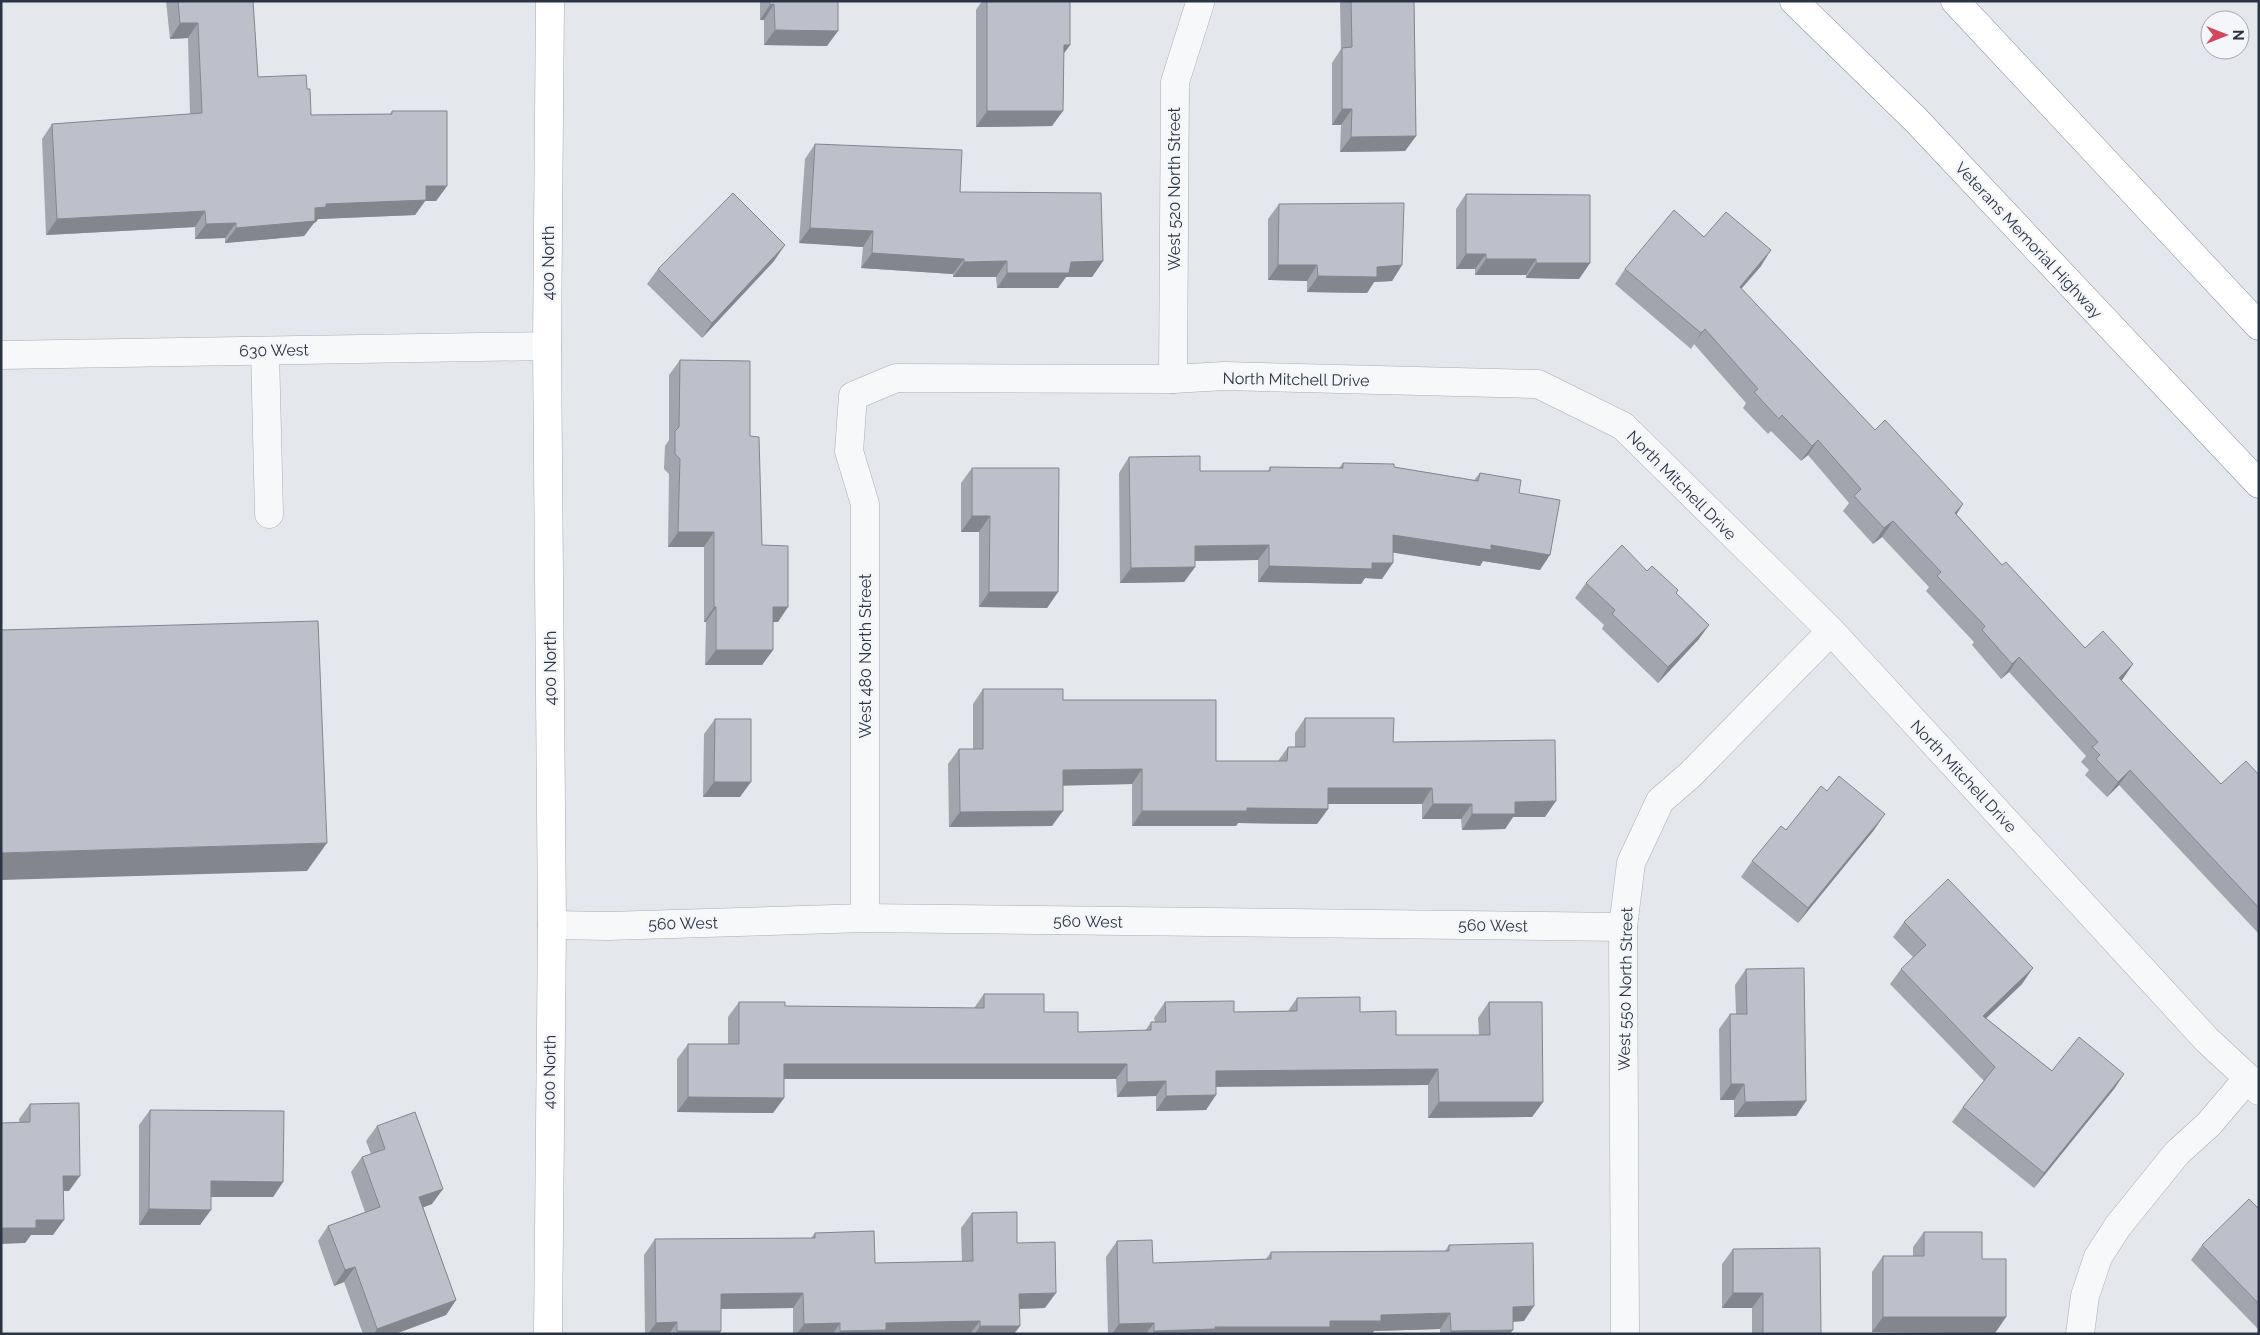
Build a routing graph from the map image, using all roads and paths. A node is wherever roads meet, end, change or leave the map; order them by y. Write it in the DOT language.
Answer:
graph roads {
  1 [pos="550,1"];
  2 [pos="1794,1"];
  3 [pos="1955,1"];
  4 [pos="1200,3"];
  5 [pos="2259,326"];
  6 [pos="548,346"];
  7 [pos="264,351"];
  8 [pos="1,355"];
  9 [pos="1173,379"];
  10 [pos="853,396"];
  11 [pos="2259,484"];
  12 [pos="269,514"];
  13 [pos="1831,632"];
  14 [pos="865,918"];
  15 [pos="552,925"];
  16 [pos="1623,927"];
  17 [pos="2254,1085"];
  18 [pos="548,1334"];
  19 [pos="1625,1334"];
  20 [pos="2080,1334"];
  1 -- 6 [label="main road, 400 North"];
  2 -- 11 [label="main road, Veterans Memorial Highway"];
  3 -- 5 [label="main road"];
  4 -- 9 [label="street, West 520 North Street"];
  6 -- 7 [label="street, 630 West"];
  6 -- 15 [label="main road, 400 North"];
  7 -- 8 [label="street, 630 West"];
  7 -- 12 [label="street"];
  9 -- 10 [label="street, North Mitchell Drive"];
  9 -- 13 [label="street, North Mitchell Drive"];
  10 -- 14 [label="street, West 480 North Street"];
  13 -- 16 [label="street, West 550 North Street"];
  13 -- 17 [label="street, North Mitchell Drive"];
  14 -- 15 [label="street, 560 West"];
  14 -- 16 [label="street, 560 West"];
  15 -- 18 [label="main road, 400 North"];
  16 -- 19 [label="street, West 550 North Street"];
  17 -- 20 [label="street"];
}
